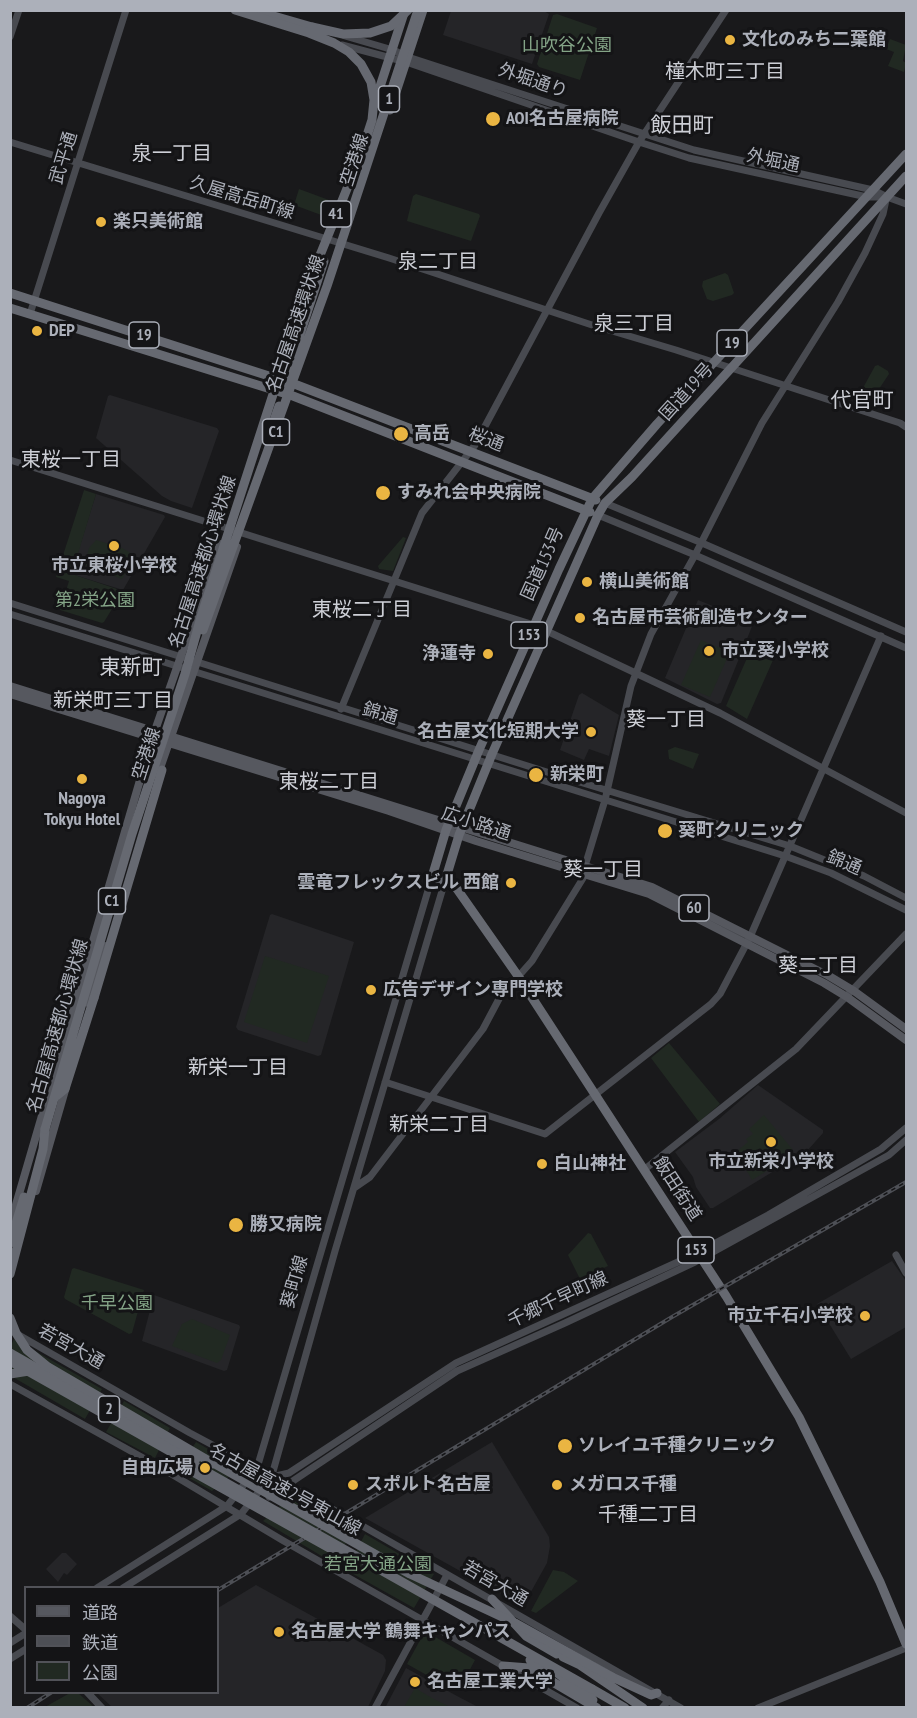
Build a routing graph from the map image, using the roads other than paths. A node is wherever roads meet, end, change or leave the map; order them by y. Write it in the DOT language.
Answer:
graph roads {
  1 [pos="19,10"];
  2 [pos="126,10"];
  3 [pos="229,10"];
  4 [pos="235,10"];
  5 [pos="253,10"];
  6 [pos="259,10"];
  7 [pos="406,10"];
  8 [pos="417,10"];
  9 [pos="423,10"];
  10 [pos="726,10"];
  11 [pos="10,38"];
  12 [pos="391,54"];
  13 [pos="407,59"];
  14 [pos="644,134"];
  15 [pos="10,142"];
  16 [pos="639,142"];
  17 [pos="906,154"];
  18 [pos="78,163"];
  19 [pos="906,176"];
  20 [pos="360,187"];
  21 [pos="870,193"];
  22 [pos="887,197"];
  23 [pos="906,204"];
  24 [pos="339,207"];
  25 [pos="327,240"];
  26 [pos="345,245"];
  27 [pos="10,293"];
  28 [pos="34,301"];
  29 [pos="10,308"];
  30 [pos="547,310"];
  31 [pos="30,314"];
  32 [pos="716,362"];
  33 [pos="732,368"];
  34 [pos="278,378"];
  35 [pos="297,385"];
  36 [pos="786,386"];
  37 [pos="279,391"];
  38 [pos="292,396"];
  39 [pos="906,427"];
  40 [pos="470,451"];
  41 [pos="10,460"];
  42 [pos="461,462"];
  43 [pos="592,498"];
  44 [pos="605,503"];
  45 [pos="585,511"];
  46 [pos="598,515"];
  47 [pos="234,530"];
  48 [pos="702,543"];
  49 [pos="695,555"];
  50 [pos="395,581"];
  51 [pos="10,603"];
  52 [pos="218,604"];
  53 [pos="10,614"];
  54 [pos="534,625"];
  55 [pos="547,631"];
  56 [pos="906,632"];
  57 [pos="881,636"];
  58 [pos="906,648"];
  59 [pos="181,656"];
  60 [pos="197,661"];
  61 [pos="177,666"];
  62 [pos="636,672"];
  63 [pos="189,673"];
  64 [pos="10,686"];
  65 [pos="10,694"];
  66 [pos="342,707"];
  67 [pos="338,717"];
  68 [pos="153,735"];
  69 [pos="169,740"];
  70 [pos="477,754"];
  71 [pos="491,758"];
  72 [pos="162,765"];
  73 [pos="823,769"];
  74 [pos="607,790"];
  75 [pos="605,800"];
  76 [pos="906,813"];
  77 [pos="447,827"];
  78 [pos="461,831"];
  79 [pos="790,846"];
  80 [pos="785,856"];
  81 [pos="585,870"];
  82 [pos="432,877"];
  83 [pos="445,881"];
  84 [pos="906,898"];
  85 [pos="906,910"];
  86 [pos="906,934"];
  87 [pos="748,940"];
  88 [pos="518,976"];
  89 [pos="850,994"];
  90 [pos="906,1029"];
  91 [pos="906,1040"];
  92 [pos="385,1082"];
  93 [pos="597,1095"];
  94 [pos="55,1097"];
  95 [pos="431,1098"];
  96 [pos="906,1128"];
  97 [pos="45,1129"];
  98 [pos="906,1140"];
  99 [pos="645,1169"];
  100 [pos="354,1188"];
  101 [pos="10,1225"];
  102 [pos="10,1243"];
  103 [pos="700,1255"];
  104 [pos="896,1256"];
  105 [pos="906,1273"];
  106 [pos="10,1276"];
  107 [pos="10,1318"];
  108 [pos="10,1330"];
  109 [pos="10,1353"];
  110 [pos="10,1361"];
  111 [pos="10,1374"];
  112 [pos="10,1384"];
  113 [pos="209,1463"];
  114 [pos="257,1468"];
  115 [pos="272,1475"];
  116 [pos="289,1485"];
  117 [pos="226,1506"];
  118 [pos="240,1514"];
  119 [pos="340,1538"];
  120 [pos="447,1575"];
  121 [pos="391,1578"];
  122 [pos="99,1586"];
  123 [pos="125,1586"];
  124 [pos="492,1599"];
  125 [pos="10,1616"];
  126 [pos="423,1619"];
  127 [pos="24,1630"];
  128 [pos="24,1633"];
  129 [pos="10,1643"];
  130 [pos="506,1643"];
  131 [pos="906,1646"];
  132 [pos="24,1650"];
  133 [pos="10,1659"];
  134 [pos="503,1666"];
  135 [pos="594,1686"];
  136 [pos="657,1693"];
  137 [pos="89,1694"];
  138 [pos="669,1700"];
  139 [pos="102,1707"];
  140 [pos="375,1707"];
  141 [pos="577,1707"];
  142 [pos="600,1707"];
  143 [pos="625,1707"];
  144 [pos="637,1707"];
  145 [pos="643,1707"];
  146 [pos="662,1707"];
  147 [pos="681,1707"];
  148 [pos="758,1707"];
  1 -- 11 [label="street"];
  2 -- 18 [label="street, 武平通"];
  3 -- 12 [label="street"];
  4 -- 24 [label="highway, 名古屋高速都心環状線 / C1, bridge"];
  5 -- 7 [label="highway, bridge"];
  6 -- 12 [label="street"];
  7 -- 12 [label="highway, 空港線 / 41"];
  8 -- 20 [label="highway, 1, bridge"];
  9 -- 13 [label="highway, 空港線 / 41"];
  10 -- 14 [label="street"];
  12 -- 13 [label="street, 外堀通り"];
  12 -- 25 [label="highway, 空港線 / 41"];
  13 -- 14 [label="street, 外堀通り"];
  13 -- 16 [label="street, 外堀通り"];
  13 -- 26 [label="highway, 空港線 / 41"];
  14 -- 16 [label="street"];
  14 -- 21 [label="street, 外堀通り"];
  15 -- 18 [label="street, 久屋高岳町線"];
  16 -- 21 [label="street, 外堀通"];
  16 -- 30 [label="street"];
  17 -- 21 [label="highway, 国道19号 / 19"];
  18 -- 25 [label="street, 久屋高岳町線"];
  18 -- 28 [label="street, 武平通"];
  19 -- 22 [label="highway, 国道19号 / 19"];
  20 -- 37 [label="highway, bridge"];
  20 -- 63 [label="highway, 名古屋高速環状線 / C1, bridge"];
  21 -- 22 [label="street, 外堀通"];
  21 -- 32 [label="highway, 国道19号 / 19"];
  22 -- 23 [label="street"];
  22 -- 33 [label="highway, 国道19号 / 19"];
  22 -- 36 [label="street"];
  24 -- 37 [label="highway, bridge"];
  24 -- 63 [label="highway, 名古屋高速都心環状線 / C1, bridge"];
  25 -- 26 [label="street, 久屋高岳町線"];
  25 -- 34 [label="highway, 空港線 / 41"];
  26 -- 30 [label="street, 久屋高岳町線"];
  26 -- 35 [label="highway, 空港線 / 41"];
  27 -- 28 [label="highway, 桜通 / 19"];
  28 -- 31 [label="street, 武平通"];
  28 -- 34 [label="highway, 桜通 / 19"];
  29 -- 31 [label="highway, 桜通 / 19"];
  30 -- 32 [label="street, 久屋高岳町線"];
  30 -- 40 [label="street"];
  31 -- 37 [label="highway, 桜通 / 19"];
  32 -- 33 [label="street, 久屋高岳町線"];
  32 -- 43 [label="highway, 国道19号 / 19"];
  33 -- 36 [label="street, 久屋高岳町線"];
  33 -- 44 [label="highway, 国道19号 / 19"];
  34 -- 35 [label="highway, 桜通 / 19"];
  34 -- 37 [label="highway, 空港線 / 41"];
  35 -- 38 [label="highway, 空港線 / 41"];
  35 -- 40 [label="highway, 桜通 / 19"];
  36 -- 39 [label="street, 久屋高岳町線"];
  36 -- 48 [label="street"];
  37 -- 38 [label="highway, 桜通 / 19"];
  37 -- 47 [label="main road, 空港線"];
  37 -- 47 [label="highway"];
  38 -- 42 [label="highway, 桜通 / 19"];
  38 -- 47 [label="main road, 空港線"];
  40 -- 42 [label="street"];
  40 -- 43 [label="highway, 桜通 / 19"];
  41 -- 47 [label="street"];
  42 -- 45 [label="highway, 桜通 / 19"];
  42 -- 50 [label="street"];
  43 -- 44 [label="highway, 桜通 / 19"];
  43 -- 45 [label="highway, 国道153号 / 153"];
  44 -- 46 [label="highway, 国道19号 / 19"];
  44 -- 48 [label="street, 桜通"];
  45 -- 46 [label="highway, 19"];
  45 -- 54 [label="highway, 国道153号 / 153"];
  46 -- 49 [label="street"];
  46 -- 55 [label="highway, 国道153号 / 153"];
  47 -- 50 [label="street"];
  47 -- 52 [label="highway"];
  47 -- 59 [label="main road, 空港線"];
  48 -- 49 [label="street"];
  48 -- 56 [label="street, 桜通"];
  49 -- 57 [label="street"];
  49 -- 62 [label="street"];
  50 -- 54 [label="street"];
  50 -- 66 [label="street"];
  51 -- 59 [label="street, 錦通"];
  52 -- 60 [label="main road, 空港線"];
  53 -- 61 [label="street, 錦通"];
  54 -- 55 [label="street"];
  54 -- 70 [label="highway, 国道153号 / 153"];
  55 -- 62 [label="street"];
  55 -- 71 [label="highway, 国道153号 / 153"];
  57 -- 58 [label="street"];
  57 -- 73 [label="street"];
  59 -- 60 [label="street, 錦通"];
  59 -- 61 [label="main road, 空港線"];
  60 -- 63 [label="main road, 空港線"];
  60 -- 66 [label="street, 錦通"];
  61 -- 63 [label="street, 錦通"];
  61 -- 68 [label="main road, 空港線"];
  62 -- 73 [label="street"];
  62 -- 74 [label="street"];
  63 -- 67 [label="street, 錦通"];
  63 -- 69 [label="main road, 空港線"];
  63 -- 94 [label="highway, 名古屋高速都心環状線 / C1, bridge"];
  64 -- 68 [label="main road, 広小路通 / 60"];
  65 -- 68 [label="main road, 広小路通 / 60"];
  66 -- 67 [label="street"];
  66 -- 70 [label="street, 錦通"];
  67 -- 70 [label="street, 錦通"];
  68 -- 69 [label="main road, 広小路通 / 60"];
  68 -- 101 [label="main road, 空港線"];
  69 -- 72 [label="main road, 空港線"];
  69 -- 77 [label="main road, 広小路通 / 60"];
  70 -- 71 [label="street, 錦通"];
  70 -- 77 [label="highway, 国道153号 / 153"];
  71 -- 74 [label="street, 錦通"];
  71 -- 75 [label="street, 錦通"];
  71 -- 78 [label="highway, 国道153号 / 153"];
  72 -- 94 [label="highway, bridge"];
  72 -- 106 [label="main road, 空港線"];
  73 -- 76 [label="street"];
  73 -- 79 [label="street"];
  74 -- 75 [label="street"];
  74 -- 79 [label="street, 錦通"];
  75 -- 80 [label="street, 錦通"];
  75 -- 81 [label="street"];
  77 -- 78 [label="main road, 広小路通 / 60"];
  77 -- 82 [label="highway, 国道153号 / 153"];
  78 -- 81 [label="main road, 広小路通 / 60"];
  78 -- 83 [label="highway, 国道153号 / 153"];
  79 -- 80 [label="street"];
  79 -- 84 [label="street, 錦通"];
  80 -- 85 [label="street, 錦通"];
  80 -- 87 [label="street"];
  81 -- 87 [label="main road, 広小路通 / 60"];
  81 -- 88 [label="street"];
  82 -- 83 [label="highway, 飯田街道 / 153"];
  82 -- 114 [label="street, 葵町線"];
  83 -- 88 [label="highway, 飯田街道 / 153"];
  83 -- 92 [label="street, 葵町線"];
  86 -- 89 [label="street"];
  87 -- 89 [label="main road, 広小路通 / 60"];
  87 -- 93 [label="street"];
  88 -- 93 [label="highway, 飯田街道 / 153"];
  88 -- 95 [label="street"];
  89 -- 90 [label="main road, 広小路通 / 60"];
  89 -- 91 [label="main road, 広小路通 / 60"];
  89 -- 99 [label="street"];
  92 -- 95 [label="street"];
  92 -- 100 [label="street, 葵町線"];
  93 -- 95 [label="street"];
  93 -- 99 [label="highway, 飯田街道 / 153"];
  94 -- 97 [label="highway, 名古屋高速都心環状線 / C1, bridge"];
  95 -- 100 [label="street"];
  96 -- 103 [label="street, 千郷千早町線"];
  97 -- 102 [label="highway, 名古屋高速都心環状線 / C1"];
  97 -- 106 [label="highway"];
  98 -- 103 [label="street, 千郷千早町線"];
  99 -- 103 [label="highway, 飯田街道 / 153"];
  100 -- 115 [label="street, 葵町線"];
  103 -- 115 [label="street, 千郷千早町線"];
  103 -- 116 [label="street, 千郷千早町線"];
  103 -- 131 [label="highway, 飯田街道 / 153"];
  104 -- 105 [label="street"];
  107 -- 113 [label="highway, bridge"];
  108 -- 114 [label="street, 若宮大通"];
  109 -- 113 [label="highway, 名古屋高速2号東山線 / 2"];
  110 -- 121 [label="highway, 名古屋高速2号東山線 / 2, bridge"];
  111 -- 121 [label="highway, bridge"];
  112 -- 117 [label="street"];
  113 -- 119 [label="highway, 名古屋高速2号東山線 / 2, bridge"];
  113 -- 119 [label="highway, bridge"];
  114 -- 115 [label="street, 若宮大通"];
  114 -- 117 [label="street, 葵町線"];
  115 -- 116 [label="street, 若宮大通"];
  115 -- 117 [label="street, 千郷千早町線"];
  115 -- 118 [label="street, 葵町線"];
  116 -- 118 [label="street, 千郷千早町線"];
  116 -- 120 [label="street, 若宮大通"];
  117 -- 118 [label="street"];
  117 -- 122 [label="street, 葵町線"];
  118 -- 123 [label="street, 葵町線"];
  118 -- 126 [label="street"];
  119 -- 135 [label="highway, 名古屋高速2号東山線 / 2, bridge"];
  119 -- 136 [label="highway, bridge"];
  120 -- 124 [label="street, 若宮大通"];
  120 -- 126 [label="street"];
  121 -- 130 [label="highway, 名古屋高速2号東山線 / 2, bridge"];
  121 -- 130 [label="highway, bridge"];
  124 -- 136 [label="street, 若宮大通"];
  124 -- 145 [label="highway"];
  125 -- 127 [label="street"];
  126 -- 134 [label="street"];
  126 -- 140 [label="street"];
  128 -- 129 [label="street"];
  130 -- 135 [label="highway, 名古屋高速2号東山線 / 2, bridge"];
  130 -- 142 [label="highway"];
  131 -- 148 [label="street"];
  132 -- 133 [label="street"];
  134 -- 141 [label="street"];
  134 -- 142 [label="highway"];
  135 -- 143 [label="highway, 名古屋高速2号東山線 / 2"];
  135 -- 144 [label="highway, 名古屋高速2号東山線 / 2"];
  136 -- 138 [label="street, 若宮大通"];
  137 -- 139 [label="street"];
  138 -- 146 [label="street"];
  138 -- 147 [label="street, 若宮大通"];
}
